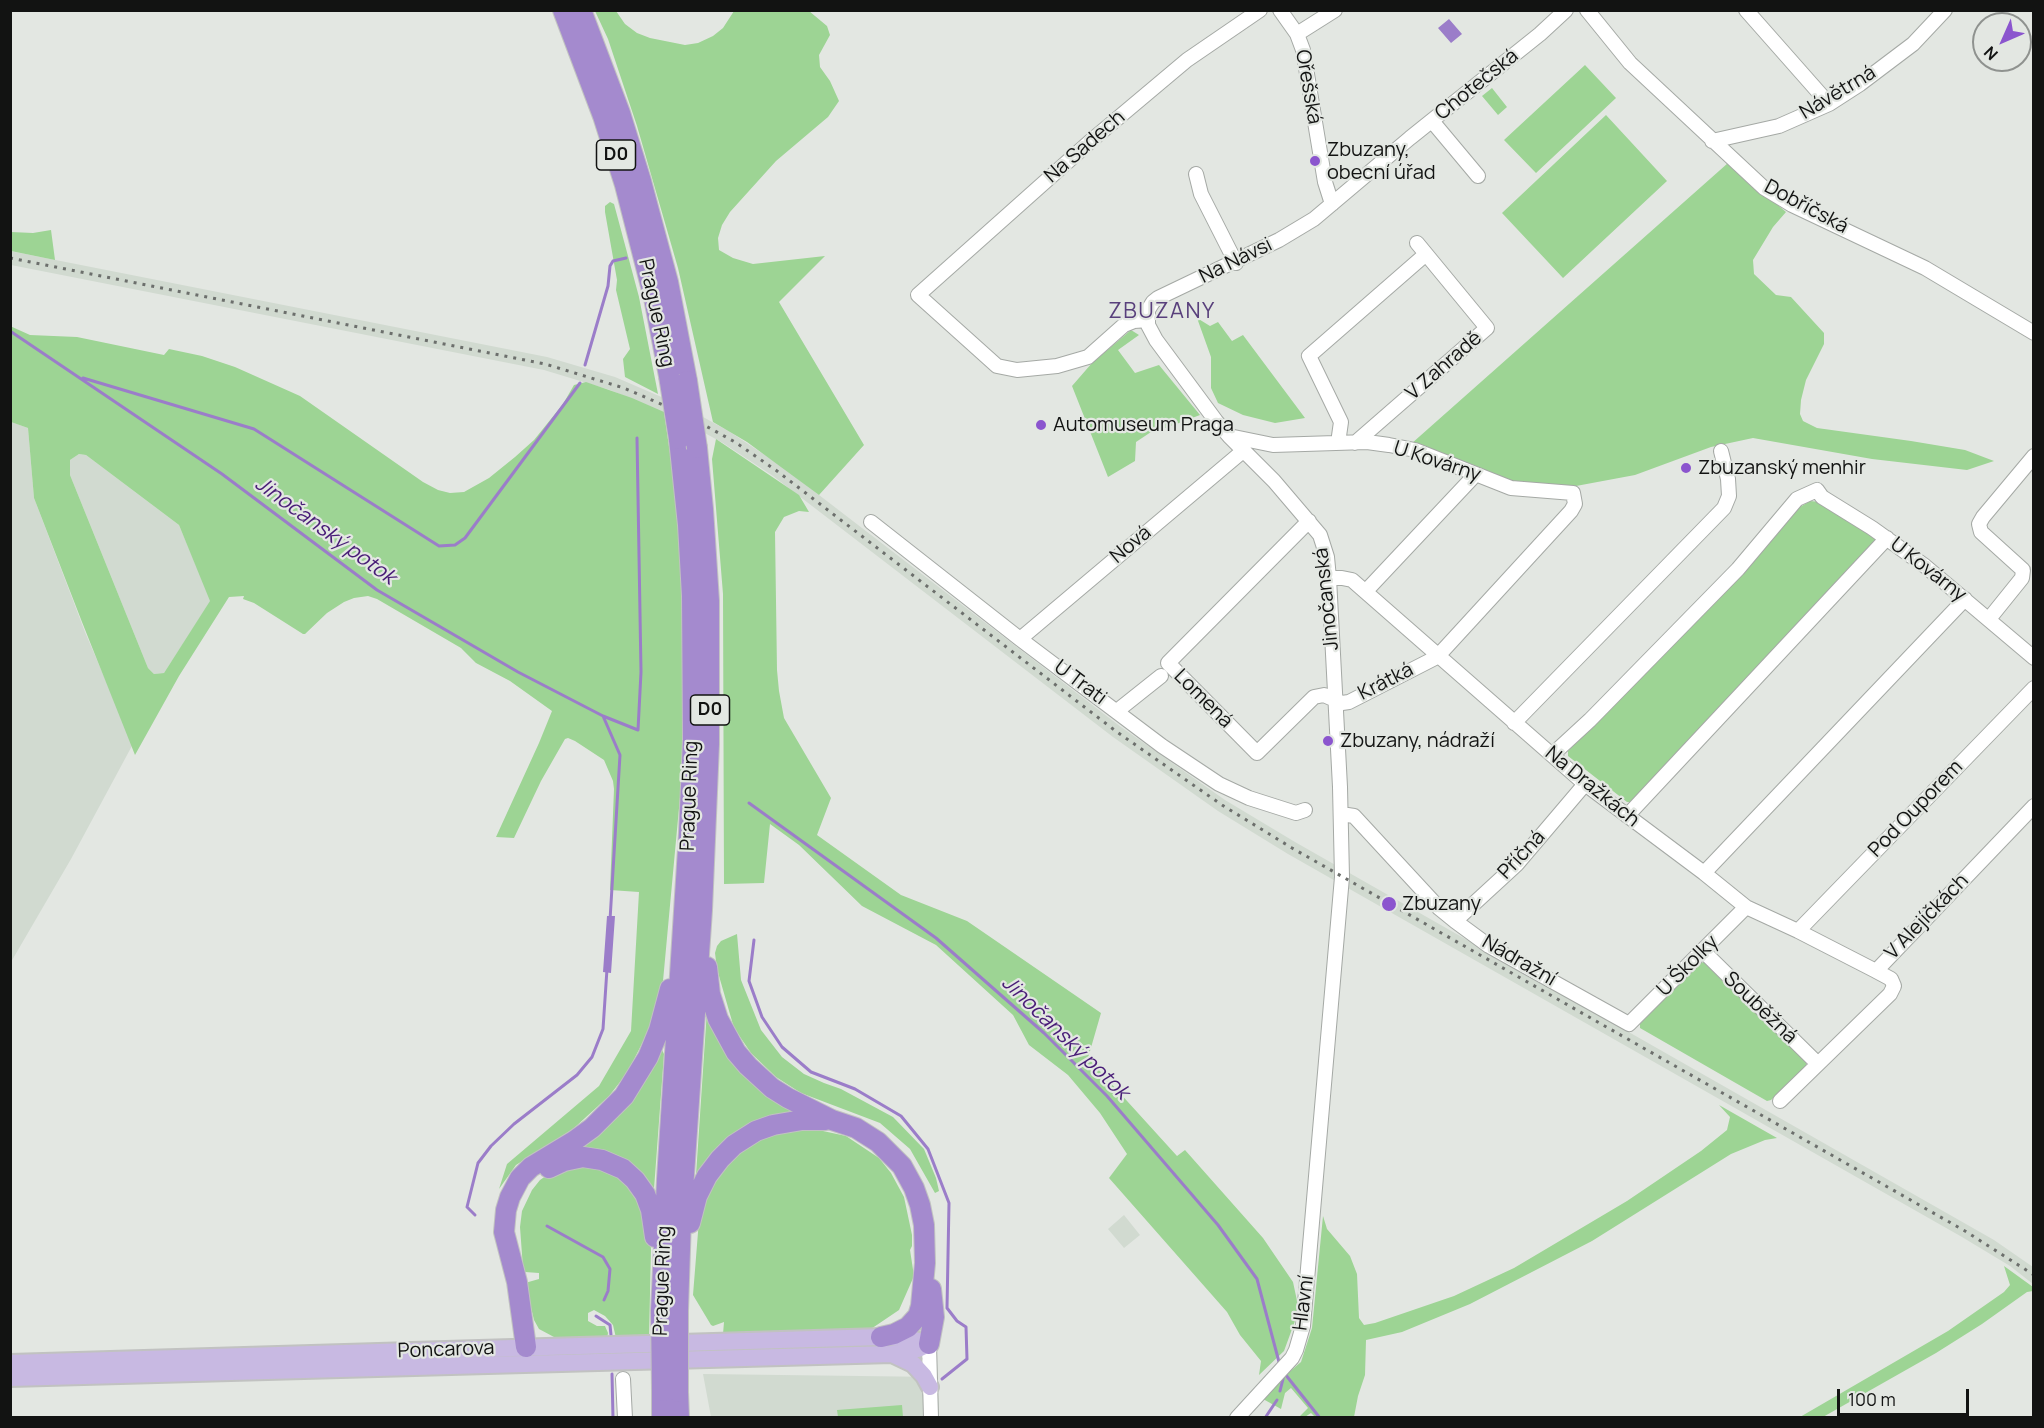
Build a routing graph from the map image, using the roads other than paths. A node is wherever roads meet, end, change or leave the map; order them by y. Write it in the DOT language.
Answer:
graph roads {
  1 [pos="563,10"];
  2 [pos="581,10"];
  3 [pos="1260,10"];
  4 [pos="1280,10"];
  5 [pos="1335,10"];
  6 [pos="1566,10"];
  7 [pos="1587,10"];
  8 [pos="1746,10"];
  9 [pos="1945,10"];
  10 [pos="1298,34"];
  11 [pos="1829,104"];
  12 [pos="1432,121"];
  13 [pos="1712,141"];
  14 [pos="1196,174"];
  15 [pos="1478,176"];
  16 [pos="1332,204"];
  17 [pos="1417,243"];
  18 [pos="1426,254"];
  19 [pos="1236,262"];
  20 [pos="1148,320"];
  21 [pos="2034,333"];
  22 [pos="678,378"];
  23 [pos="1228,436"];
  24 [pos="1338,442"];
  25 [pos="1355,443"];
  26 [pos="688,444"];
  27 [pos="1243,451"];
  28 [pos="1721,452"];
  29 [pos="2034,456"];
  30 [pos="1476,474"];
  31 [pos="1310,521"];
  32 [pos="871,522"];
  33 [pos="1887,538"];
  34 [pos="1329,578"];
  35 [pos="1366,591"];
  36 [pos="1965,599"];
  37 [pos="1989,619"];
  38 [pos="1020,639"];
  39 [pos="1437,657"];
  40 [pos="2034,658"];
  41 [pos="1161,676"];
  42 [pos="2034,687"];
  43 [pos="1335,699"];
  44 [pos="1117,711"];
  45 [pos="1515,723"];
  46 [pos="1552,755"];
  47 [pos="1585,784"];
  48 [pos="2034,806"];
  49 [pos="1305,810"];
  50 [pos="1341,814"];
  51 [pos="1627,816"];
  52 [pos="1704,873"];
  53 [pos="1340,904"];
  54 [pos="1746,907"];
  55 [pos="702,910"];
  56 [pos="1455,921"];
  57 [pos="684,928"];
  58 [pos="1798,931"];
  59 [pos="1703,951"];
  60 [pos="1876,971"];
  61 [pos="1629,1024"];
  62 [pos="1818,1064"];
  63 [pos="1780,1101"];
  64 [pos="832,1120"];
  65 [pos="925,1263"];
  66 [pos="679,1276"];
  67 [pos="516,1278"];
  68 [pos="923,1294"];
  69 [pos="670,1311"];
  70 [pos="881,1337"];
  71 [pos="929,1344"];
  72 [pos="892,1354"];
  73 [pos="528,1355"];
  74 [pos="10,1363"];
  75 [pos="44,1369"];
  76 [pos="10,1378"];
  77 [pos="623,1379"];
  78 [pos="930,1387"];
  79 [pos="670,1392"];
  80 [pos="625,1418"];
  81 [pos="662,1418"];
  82 [pos="679,1418"];
  83 [pos="931,1418"];
  84 [pos="1237,1418"];
  1 -- 22 [label="highway, Prague Ring / D0"];
  2 -- 22 [label="highway, Prague Ring / D0"];
  3 -- 20 [label="street, Na Sadech"];
  4 -- 10 [label="street, Ořešská"];
  5 -- 10 [label="street"];
  6 -- 12 [label="street, Chotečská"];
  7 -- 13 [label="street, Dobříčská"];
  8 -- 11 [label="street"];
  9 -- 11 [label="street, Návětrná"];
  10 -- 16 [label="street, Ořešská"];
  11 -- 13 [label="street, Návětrná"];
  12 -- 15 [label="street"];
  12 -- 16 [label="street, Chotečská"];
  13 -- 21 [label="street, Dobříčská"];
  14 -- 19 [label="street"];
  16 -- 19 [label="street, Na Návsi"];
  17 -- 18 [label="street, V Zahradě"];
  18 -- 24 [label="street"];
  18 -- 25 [label="street, V Zahradě"];
  19 -- 20 [label="street, Na Návsi"];
  20 -- 23 [label="street, Jinočanská"];
  22 -- 26 [label="highway, Prague Ring / D0, bridge"];
  23 -- 24 [label="street, U Kovárny"];
  23 -- 27 [label="street, Jinočanská"];
  24 -- 25 [label="street, U Kovárny"];
  25 -- 30 [label="street, U Kovárny"];
  26 -- 55 [label="highway, Prague Ring / D0"];
  26 -- 57 [label="highway, Prague Ring / D0"];
  27 -- 31 [label="street, Jinočanská"];
  27 -- 38 [label="street, Nová"];
  28 -- 45 [label="street"];
  29 -- 37 [label="street"];
  30 -- 35 [label="street"];
  30 -- 39 [label="street, U Kovárny"];
  31 -- 34 [label="street, Jinočanská"];
  31 -- 43 [label="street, Lomená"];
  32 -- 38 [label="street, U Trati"];
  33 -- 36 [label="street, U Kovárny"];
  33 -- 46 [label="street, U Kovárny"];
  33 -- 51 [label="street"];
  34 -- 35 [label="street, Na Dražkách"];
  34 -- 43 [label="street, Jinočanská"];
  35 -- 39 [label="street, Na Dražkách"];
  36 -- 37 [label="street, U Kovárny"];
  36 -- 52 [label="street"];
  37 -- 40 [label="street, U Kovárny"];
  38 -- 44 [label="street, U Trati"];
  39 -- 43 [label="street, Krátká"];
  39 -- 45 [label="street, Na Dražkách"];
  41 -- 44 [label="street"];
  42 -- 58 [label="street, Pod Ouporem"];
  43 -- 50 [label="street, Jinočanská"];
  44 -- 49 [label="street, U Trati"];
  45 -- 46 [label="street, Na Dražkách"];
  46 -- 47 [label="street, Na Dražkách"];
  47 -- 51 [label="street, Na Dražkách"];
  47 -- 56 [label="street, Příčná"];
  48 -- 60 [label="street, V Alejíčkách"];
  50 -- 53 [label="street, Jinočanská"];
  50 -- 56 [label="street, Nádražní"];
  51 -- 52 [label="street, Na Dražkách"];
  52 -- 54 [label="street, Na Dražkách"];
  53 -- 84 [label="street, Hlavní"];
  54 -- 58 [label="street, Na Dražkách"];
  54 -- 59 [label="street, U Školky"];
  55 -- 64 [label="highway"];
  55 -- 66 [label="highway, Prague Ring / D0"];
  56 -- 61 [label="street, Nádražní"];
  57 -- 67 [label="highway"];
  57 -- 69 [label="highway, Prague Ring / D0"];
  58 -- 60 [label="street, Na Dražkách"];
  59 -- 61 [label="street, U Školky"];
  59 -- 62 [label="street, Souběžná"];
  60 -- 62 [label="street, V Alejíčkách"];
  62 -- 63 [label="street, V Alejíčkách"];
  64 -- 65 [label="highway"];
  64 -- 66 [label="highway"];
  65 -- 68 [label="highway"];
  65 -- 71 [label="highway"];
  66 -- 69 [label="highway, Prague Ring / D0"];
  67 -- 69 [label="highway"];
  67 -- 73 [label="highway"];
  68 -- 70 [label="highway"];
  68 -- 71 [label="highway"];
  69 -- 79 [label="highway, Prague Ring / D0, bridge"];
  70 -- 71 [label="main road, Poncarova"];
  70 -- 73 [label="main road, Poncarova"];
  71 -- 72 [label="main road, Poncarova"];
  71 -- 78 [label="street"];
  72 -- 73 [label="main road, Poncarova"];
  72 -- 78 [label="main road"];
  73 -- 75 [label="main road, Poncarova"];
  74 -- 75 [label="main road, Poncarova"];
  75 -- 76 [label="main road, Poncarova"];
  77 -- 80 [label="street"];
  78 -- 83 [label="street"];
  79 -- 81 [label="highway, Prague Ring / D0"];
  79 -- 82 [label="highway, Prague Ring / D0"];
}
